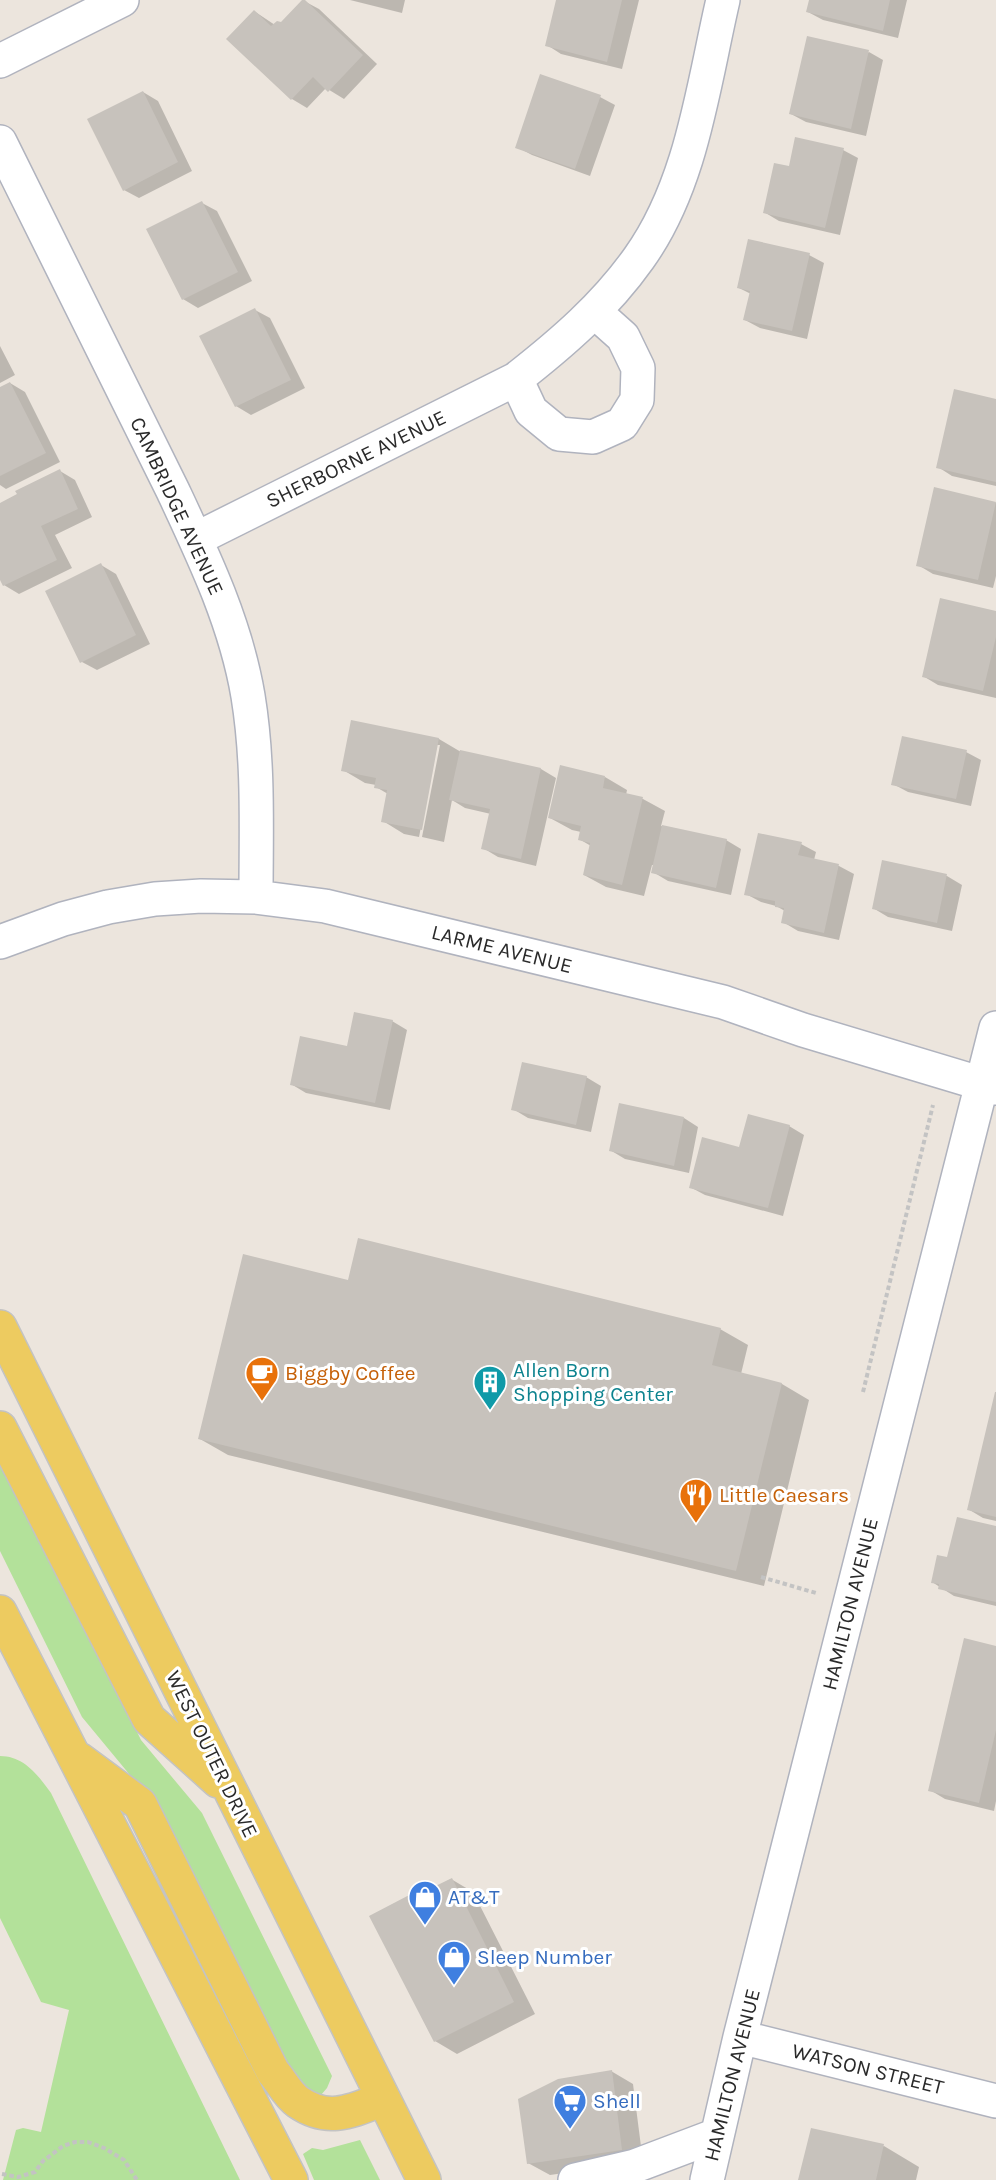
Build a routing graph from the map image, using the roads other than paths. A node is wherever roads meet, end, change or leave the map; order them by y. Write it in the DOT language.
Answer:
graph roads {
  1 [pos="122,0"];
  2 [pos="723,0"];
  3 [pos="0,60"];
  4 [pos="0,142"];
  5 [pos="595,312"];
  6 [pos="516,379"];
  7 [pos="196,539"];
  8 [pos="256,897"];
  9 [pos="0,942"];
  10 [pos="996,1028"];
  11 [pos="989,1086"];
  12 [pos="0,1327"];
  13 [pos="0,1428"];
  14 [pos="0,1612"];
  15 [pos="73,1754"];
  16 [pos="231,1792"];
  17 [pos="740,2037"];
  18 [pos="383,2099"];
  19 [pos="996,2101"];
  20 [pos="717,2135"];
  21 [pos="634,2173"];
  22 [pos="291,2180"];
  23 [pos="424,2180"];
  24 [pos="575,2180"];
  25 [pos="706,2180"];
  1 -- 3 [label="street"];
  2 -- 5 [label="street, SHERBORNE AVENUE"];
  4 -- 7 [label="street, CAMBRIDGE AVENUE"];
  5 -- 6 [label="street, SHERBORNE AVENUE"];
  5 -- 6 [label="street"];
  6 -- 7 [label="street, SHERBORNE AVENUE"];
  7 -- 8 [label="street, CAMBRIDGE AVENUE"];
  8 -- 9 [label="street, LARME AVENUE"];
  8 -- 11 [label="street, LARME AVENUE"];
  10 -- 11 [label="street, HAMILTON AVENUE"];
  11 -- 17 [label="street, HAMILTON AVENUE"];
  12 -- 16 [label="main road, WEST OUTER DRIVE"];
  13 -- 16 [label="main road"];
  14 -- 15 [label="main road"];
  15 -- 18 [label="main road"];
  15 -- 22 [label="main road"];
  16 -- 18 [label="main road, WEST OUTER DRIVE"];
  17 -- 19 [label="street, WATSON STREET"];
  17 -- 20 [label="street, HAMILTON AVENUE"];
  18 -- 23 [label="main road, WEST OUTER DRIVE"];
  20 -- 21 [label="street"];
  20 -- 25 [label="street, HAMILTON AVENUE"];
  21 -- 24 [label="street"];
}
